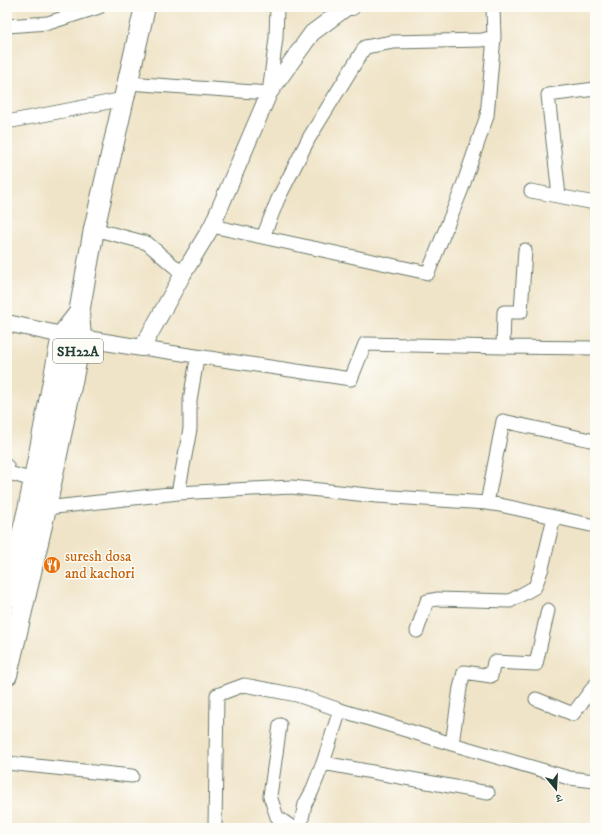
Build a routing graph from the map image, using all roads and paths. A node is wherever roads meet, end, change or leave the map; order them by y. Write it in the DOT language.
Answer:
graph roads {
  1 [pos="99,7"];
  2 [pos="145,7"];
  3 [pos="277,7"];
  4 [pos="352,7"];
  5 [pos="493,7"];
  6 [pos="7,26"];
  7 [pos="494,37"];
  8 [pos="595,89"];
  9 [pos="126,91"];
  10 [pos="269,93"];
  11 [pos="7,122"];
  12 [pos="531,191"];
  13 [pos="559,196"];
  14 [pos="595,203"];
  15 [pos="212,226"];
  16 [pos="94,229"];
  17 [pos="263,237"];
  18 [pos="525,250"];
  19 [pos="183,274"];
  20 [pos="7,323"];
  21 [pos="71,336"];
  22 [pos="503,347"];
  23 [pos="142,348"];
  24 [pos="595,348"];
  25 [pos="196,365"];
  26 [pos="595,441"];
  27 [pos="7,466"];
  28 [pos="33,480"];
  29 [pos="178,493"];
  30 [pos="487,503"];
  31 [pos="37,506"];
  32 [pos="554,517"];
  33 [pos="595,526"];
  34 [pos="13,599"];
  35 [pos="548,610"];
  36 [pos="417,630"];
  37 [pos="7,675"];
  38 [pos="595,685"];
  39 [pos="536,699"];
  40 [pos="340,710"];
  41 [pos="280,725"];
  42 [pos="452,744"];
  43 [pos="7,763"];
  44 [pos="323,763"];
  45 [pos="132,776"];
  46 [pos="595,781"];
  47 [pos="488,793"];
  48 [pos="215,828"];
  49 [pos="293,828"];
  50 [pos="300,828"];
  1 -- 6 [label="street"];
  2 -- 9 [label="main road, SH22A"];
  3 -- 10 [label="street"];
  4 -- 10 [label="street"];
  5 -- 7 [label="street"];
  7 -- 17 [label="street"];
  7 -- 17 [label="street"];
  8 -- 13 [label="street"];
  9 -- 10 [label="street"];
  9 -- 11 [label="street"];
  9 -- 16 [label="main road, SH22A"];
  10 -- 15 [label="street"];
  12 -- 13 [label="street"];
  13 -- 14 [label="street"];
  15 -- 17 [label="street"];
  15 -- 19 [label="street"];
  16 -- 19 [label="street"];
  16 -- 21 [label="main road, SH22A"];
  18 -- 22 [label="street"];
  19 -- 23 [label="street"];
  20 -- 21 [label="street"];
  21 -- 23 [label="street"];
  21 -- 28 [label="main road, SH22A"];
  21 -- 31 [label="main road, SH22A"];
  22 -- 23 [label="street"];
  22 -- 24 [label="street"];
  25 -- 29 [label="street"];
  26 -- 30 [label="street"];
  27 -- 28 [label="street"];
  28 -- 31 [label="main road, SH22A"];
  29 -- 30 [label="street"];
  29 -- 31 [label="street"];
  30 -- 32 [label="street"];
  31 -- 34 [label="main road, SH22A"];
  32 -- 33 [label="street"];
  32 -- 36 [label="street"];
  34 -- 37 [label="main road, SH22A"];
  35 -- 42 [label="street"];
  38 -- 39 [label="street"];
  40 -- 42 [label="street"];
  40 -- 44 [label="street"];
  40 -- 48 [label="street"];
  41 -- 49 [label="street"];
  42 -- 46 [label="street"];
  43 -- 45 [label="street"];
  44 -- 47 [label="street"];
  44 -- 50 [label="street"];
}
